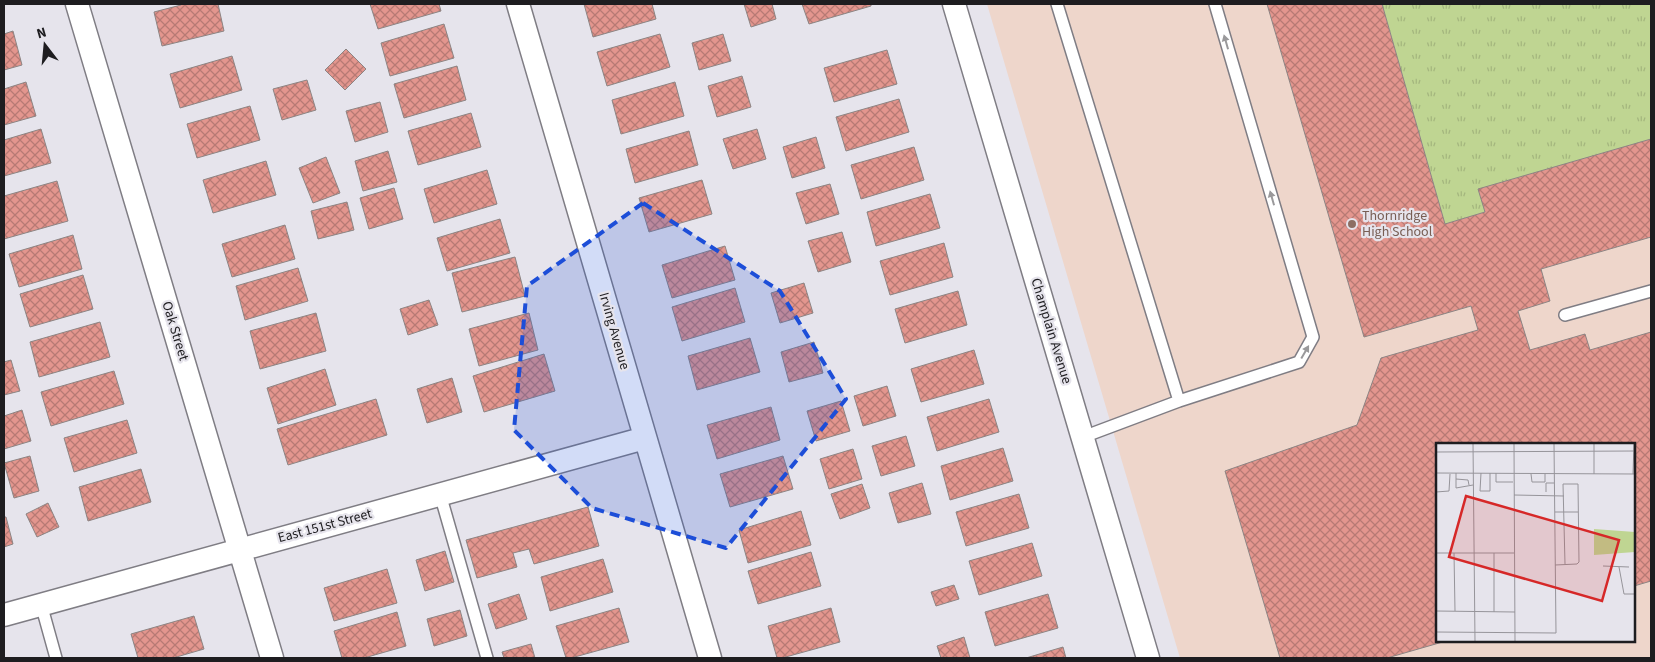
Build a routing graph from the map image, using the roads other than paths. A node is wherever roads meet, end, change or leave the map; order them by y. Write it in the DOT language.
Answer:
graph roads {
  1 [pos="77,4"];
  2 [pos="518,4"];
  3 [pos="954,4"];
  4 [pos="1057,4"];
  5 [pos="1215,4"];
  6 [pos="1651,291"];
  7 [pos="1565,315"];
  8 [pos="1179,401"];
  9 [pos="1083,437"];
  10 [pos="645,438"];
  11 [pos="440,494"];
  12 [pos="240,550"];
  13 [pos="40,604"];
  14 [pos="4,615"];
  15 [pos="56,658"];
  16 [pos="272,658"];
  17 [pos="487,658"];
  18 [pos="710,658"];
  19 [pos="1148,658"];
  1 -- 12 [label="street, Oak Street"];
  2 -- 10 [label="street, Irving Avenue"];
  3 -- 9 [label="street, Champlain Avenue"];
  4 -- 8 [label="lane"];
  8 -- 5 [label="lane, one-way"];
  6 -- 7 [label="lane"];
  8 -- 9 [label="lane"];
  9 -- 19 [label="street, Champlain Avenue"];
  10 -- 11 [label="street, East 151st Street"];
  10 -- 18 [label="street, Irving Avenue"];
  11 -- 12 [label="street, East 151st Street"];
  11 -- 17 [label="lane"];
  12 -- 13 [label="street, East 151st Street"];
  12 -- 16 [label="street, Oak Street"];
  13 -- 14 [label="street, East 151st Street"];
  13 -- 15 [label="lane"];
}
